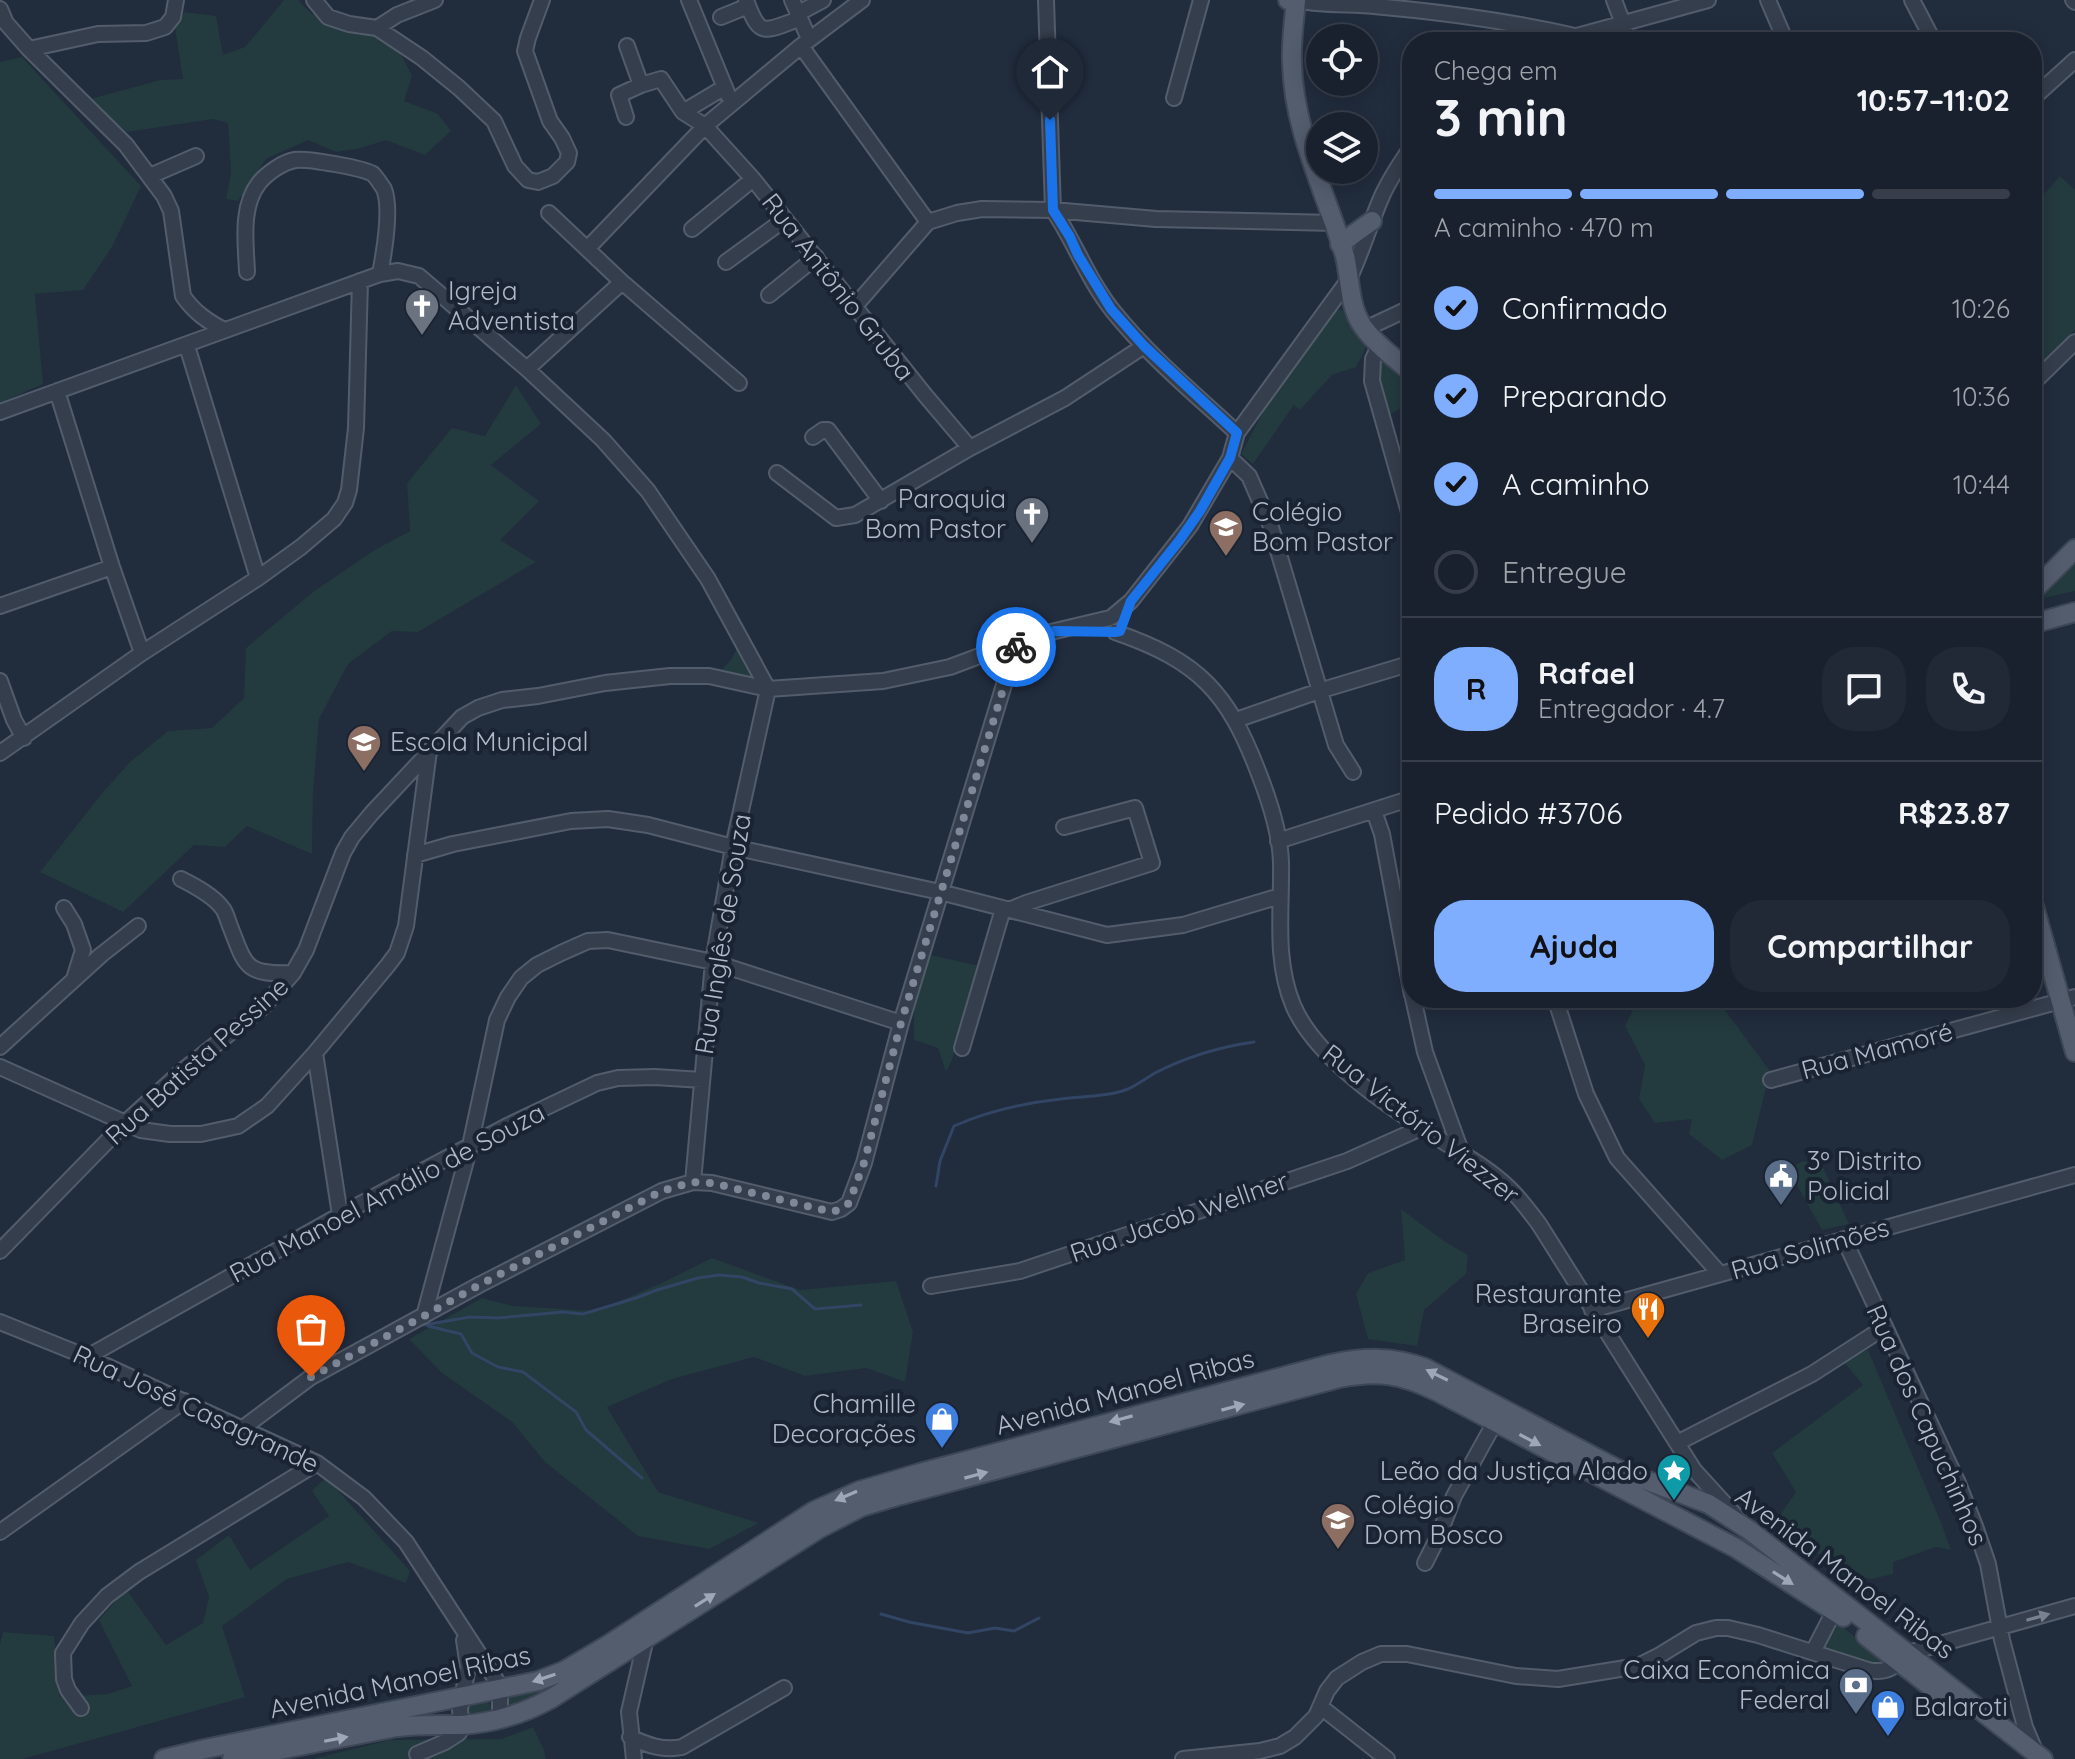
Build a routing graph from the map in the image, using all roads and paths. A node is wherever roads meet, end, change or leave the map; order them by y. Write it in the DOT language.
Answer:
graph roads {
  1 [pos="176,0"];
  2 [pos="435,0"];
  3 [pos="542,0"];
  4 [pos="689,0"];
  5 [pos="823,0"];
  6 [pos="862,0"];
  7 [pos="1046,0"];
  8 [pos="1201,0"];
  9 [pos="1293,0"];
  10 [pos="1614,0"];
  11 [pos="1708,0"];
  12 [pos="1768,0"];
  13 [pos="1912,0"];
  14 [pos="1320,1"];
  15 [pos="318,3"];
  16 [pos="747,3"];
  17 [pos="0,9"];
  18 [pos="796,11"];
  19 [pos="721,17"];
  20 [pos="1623,23"];
  21 [pos="377,28"];
  22 [pos="1558,32"];
  23 [pos="1590,32"];
  24 [pos="1626,32"];
  25 [pos="1782,32"];
  26 [pos="1929,32"];
  27 [pos="805,42"];
  28 [pos="627,46"];
  29 [pos="29,49"];
  30 [pos="2075,60"];
  31 [pos="641,85"];
  32 [pos="725,87"];
  33 [pos="2042,90"];
  34 [pos="1174,98"];
  35 [pos="731,103"];
  36 [pos="683,112"];
  37 [pos="626,117"];
  38 [pos="705,126"];
  39 [pos="196,156"];
  40 [pos="1402,160"];
  41 [pos="150,176"];
  42 [pos="753,179"];
  43 [pos="1053,210"];
  44 [pos="549,213"];
  45 [pos="785,219"];
  46 [pos="1372,221"];
  47 [pos="928,222"];
  48 [pos="1334,223"];
  49 [pos="692,229"];
  50 [pos="1340,244"];
  51 [pos="587,249"];
  52 [pos="816,257"];
  53 [pos="726,262"];
  54 [pos="247,272"];
  55 [pos="380,274"];
  56 [pos="1349,279"];
  57 [pos="360,281"];
  58 [pos="622,282"];
  59 [pos="769,295"];
  60 [pos="855,306"];
  61 [pos="1402,312"];
  62 [pos="1365,329"];
  63 [pos="224,330"];
  64 [pos="2075,342"];
  65 [pos="1380,344"];
  66 [pos="187,346"];
  67 [pos="1144,346"];
  68 [pos="1402,364"];
  69 [pos="527,369"];
  70 [pos="2042,374"];
  71 [pos="739,383"];
  72 [pos="57,391"];
  73 [pos="0,412"];
  74 [pos="1237,433"];
  75 [pos="813,437"];
  76 [pos="970,448"];
  77 [pos="1230,458"];
  78 [pos="777,473"];
  79 [pos="1402,488"];
  80 [pos="881,501"];
  81 [pos="2075,549"];
  82 [pos="112,567"];
  83 [pos="258,578"];
  84 [pos="2042,582"];
  85 [pos="0,606"];
  86 [pos="2075,612"];
  87 [pos="2042,621"];
  88 [pos="1116,624"];
  89 [pos="1017,642"];
  90 [pos="142,653"];
  91 [pos="1402,666"];
  92 [pos="0,681"];
  93 [pos="768,689"];
  94 [pos="1319,691"];
  95 [pos="1236,720"];
  96 [pos="24,738"];
  97 [pos="430,751"];
  98 [pos="0,753"];
  99 [pos="1353,772"];
  100 [pos="1402,801"];
  101 [pos="1374,811"];
  102 [pos="1064,827"];
  103 [pos="1278,841"];
  104 [pos="733,847"];
  105 [pos="415,855"];
  106 [pos="181,879"];
  107 [pos="940,892"];
  108 [pos="1280,896"];
  109 [pos="64,908"];
  110 [pos="1006,910"];
  111 [pos="138,926"];
  112 [pos="2042,927"];
  113 [pos="1402,942"];
  114 [pos="713,962"];
  115 [pos="293,973"];
  116 [pos="74,980"];
  117 [pos="2068,999"];
  118 [pos="2042,1006"];
  119 [pos="1415,1008"];
  120 [pos="1558,1008"];
  121 [pos="2035,1008"];
  122 [pos="901,1023"];
  123 [pos="0,1047"];
  124 [pos="962,1048"];
  125 [pos="2075,1052"];
  126 [pos="315,1053"];
  127 [pos="0,1067"];
  128 [pos="702,1080"];
  129 [pos="1771,1080"];
  130 [pos="125,1123"];
  131 [pos="1421,1128"];
  132 [pos="470,1146"];
  133 [pos="1462,1154"];
  134 [pos="2075,1175"];
  135 [pos="693,1182"];
  136 [pos="340,1215"];
  137 [pos="1844,1239"];
  138 [pos="0,1251"];
  139 [pos="1720,1274"];
  140 [pos="931,1286"];
  141 [pos="1592,1310"];
  142 [pos="424,1316"];
  143 [pos="0,1322"];
  144 [pos="1885,1327"];
  145 [pos="87,1357"];
  146 [pos="184,1401"];
  147 [pos="1198,1408"];
  148 [pos="1158,1418"];
  149 [pos="1495,1422"];
  150 [pos="243,1428"];
  151 [pos="1677,1443"];
  152 [pos="317,1463"];
  153 [pos="1694,1470"];
  154 [pos="920,1473"];
  155 [pos="901,1495"];
  156 [pos="1698,1500"];
  157 [pos="1749,1530"];
  158 [pos="1703,1531"];
  159 [pos="0,1532"];
  160 [pos="1736,1548"];
  161 [pos="1425,1563"];
  162 [pos="2075,1606"];
  163 [pos="660,1611"];
  164 [pos="1834,1611"];
  165 [pos="2000,1627"];
  166 [pos="463,1632"];
  167 [pos="646,1638"];
  168 [pos="608,1645"];
  169 [pos="1813,1652"];
  170 [pos="1904,1658"];
  171 [pos="592,1672"];
  172 [pos="784,1688"];
  173 [pos="500,1689"];
  174 [pos="462,1698"];
  175 [pos="1321,1707"];
  176 [pos="81,1708"];
  177 [pos="500,1719"];
  178 [pos="461,1725"];
  179 [pos="630,1737"];
  180 [pos="417,1754"];
  181 [pos="2035,1757"];
  182 [pos="164,1759"];
  183 [pos="232,1759"];
  184 [pos="634,1759"];
  185 [pos="1183,1759"];
  186 [pos="1387,1759"];
  1 -- 29 [label="street"];
  2 -- 21 [label="street"];
  3 -- 21 [label="street"];
  4 -- 32 [label="street"];
  5 -- 18 [label="street"];
  6 -- 27 [label="street"];
  7 -- 43 [label="street"];
  8 -- 34 [label="street"];
  9 -- 14 [label="street"];
  9 -- 48 [label="main road"];
  10 -- 20 [label="street"];
  11 -- 20 [label="street"];
  12 -- 25 [label="street"];
  13 -- 26 [label="street"];
  14 -- 22 [label="street"];
  15 -- 21 [label="street"];
  16 -- 18 [label="street"];
  16 -- 19 [label="street"];
  17 -- 29 [label="street"];
  18 -- 27 [label="street"];
  20 -- 23 [label="street"];
  20 -- 24 [label="street"];
  27 -- 35 [label="street"];
  27 -- 47 [label="street"];
  28 -- 31 [label="street"];
  29 -- 41 [label="street"];
  30 -- 33 [label="street"];
  31 -- 36 [label="street"];
  31 -- 37 [label="street"];
  32 -- 35 [label="street"];
  32 -- 36 [label="street"];
  35 -- 38 [label="street"];
  36 -- 38 [label="street, Rua Antônio Gruba"];
  38 -- 42 [label="street, Rua Antônio Gruba"];
  38 -- 51 [label="street"];
  39 -- 41 [label="street"];
  40 -- 46 [label="street"];
  41 -- 63 [label="street"];
  42 -- 45 [label="street, Rua Antônio Gruba"];
  42 -- 49 [label="street"];
  43 -- 47 [label="street"];
  43 -- 48 [label="street"];
  43 -- 67 [label="street"];
  44 -- 51 [label="street"];
  45 -- 52 [label="street, Rua Antônio Gruba"];
  45 -- 53 [label="street"];
  46 -- 50 [label="main road"];
  46 -- 56 [label="street"];
  47 -- 60 [label="street"];
  48 -- 50 [label="main road"];
  50 -- 56 [label="main road"];
  51 -- 58 [label="street"];
  52 -- 59 [label="street"];
  52 -- 60 [label="street, Rua Antônio Gruba"];
  54 -- 55 [label="street"];
  55 -- 57 [label="street"];
  55 -- 69 [label="street"];
  56 -- 62 [label="main road"];
  56 -- 74 [label="street"];
  57 -- 63 [label="street"];
  57 -- 83 [label="street"];
  58 -- 69 [label="street"];
  58 -- 71 [label="street"];
  60 -- 76 [label="street, Rua Antônio Gruba"];
  61 -- 62 [label="street"];
  62 -- 65 [label="main road"];
  63 -- 66 [label="street"];
  64 -- 70 [label="street"];
  65 -- 68 [label="main road"];
  65 -- 79 [label="street"];
  66 -- 72 [label="street"];
  66 -- 83 [label="street"];
  67 -- 74 [label="street"];
  67 -- 76 [label="street"];
  69 -- 93 [label="street"];
  72 -- 73 [label="street"];
  72 -- 82 [label="street"];
  74 -- 77 [label="street"];
  75 -- 80 [label="street"];
  76 -- 80 [label="street"];
  77 -- 88 [label="street"];
  77 -- 94 [label="street"];
  78 -- 80 [label="street"];
  81 -- 84 [label="main road"];
  82 -- 85 [label="street"];
  82 -- 90 [label="street"];
  83 -- 90 [label="street"];
  86 -- 87 [label="main road"];
  88 -- 89 [label="street"];
  88 -- 95 [label="street, Rua Victório Viezzer"];
  89 -- 93 [label="street"];
  89 -- 107 [label="street"];
  90 -- 96 [label="street"];
  91 -- 94 [label="street"];
  92 -- 96 [label="street"];
  93 -- 97 [label="street, Rua Batista Pessine"];
  93 -- 104 [label="street, Rua Inglês de Souza"];
  94 -- 95 [label="street"];
  94 -- 99 [label="street"];
  95 -- 103 [label="street, Rua Victório Viezzer"];
  96 -- 98 [label="street"];
  97 -- 105 [label="street"];
  97 -- 115 [label="street, Rua Batista Pessine"];
  100 -- 101 [label="street"];
  101 -- 103 [label="street"];
  101 -- 113 [label="street"];
  102 -- 110 [label="street"];
  103 -- 108 [label="street, Rua Victório Viezzer"];
  104 -- 105 [label="street"];
  104 -- 107 [label="street"];
  104 -- 114 [label="street, Rua Inglês de Souza"];
  105 -- 126 [label="street"];
  106 -- 115 [label="street"];
  107 -- 110 [label="street"];
  107 -- 122 [label="street"];
  108 -- 110 [label="street"];
  108 -- 131 [label="street, Rua Victório Viezzer"];
  109 -- 116 [label="street"];
  110 -- 124 [label="street"];
  111 -- 116 [label="street"];
  112 -- 117 [label="main road"];
  114 -- 122 [label="street"];
  114 -- 128 [label="street, Rua Inglês de Souza"];
  114 -- 132 [label="street"];
  115 -- 130 [label="street, Rua Batista Pessine"];
  116 -- 123 [label="street"];
  117 -- 118 [label="street, Rua Mamoré"];
  117 -- 125 [label="main road"];
  119 -- 133 [label="street"];
  120 -- 139 [label="street"];
  121 -- 129 [label="street, Rua Mamoré"];
  122 -- 135 [label="street"];
  126 -- 130 [label="street"];
  126 -- 136 [label="street"];
  127 -- 130 [label="street"];
  128 -- 132 [label="street, Rua Manoel Amálio de Souza"];
  128 -- 135 [label="street, Rua Inglês de Souza"];
  130 -- 138 [label="street, Rua Batista Pessine"];
  131 -- 133 [label="street, Rua Victório Viezzer"];
  131 -- 140 [label="street, Rua Jacob Wellner"];
  132 -- 136 [label="street, Rua Manoel Amálio de Souza"];
  132 -- 142 [label="street"];
  133 -- 141 [label="street, Rua Victório Viezzer"];
  134 -- 137 [label="street, Rua Solimões"];
  135 -- 142 [label="street"];
  136 -- 145 [label="street, Rua Manoel Amálio de Souza"];
  137 -- 139 [label="street, Rua Solimões"];
  137 -- 144 [label="street, Rua dos Capuchinhos"];
  139 -- 141 [label="street, Rua Solimões"];
  141 -- 151 [label="street, Rua Victório Viezzer"];
  142 -- 150 [label="street"];
  143 -- 145 [label="street, Rua José Casagrande"];
  144 -- 151 [label="street"];
  144 -- 165 [label="street, Rua dos Capuchinhos"];
  145 -- 146 [label="street, Rua José Casagrande"];
  146 -- 150 [label="street, Rua José Casagrande"];
  146 -- 159 [label="street"];
  147 -- 148 [label="main road, Avenida Manoel Ribas"];
  147 -- 149 [label="main road, Avenida Manoel Ribas, one-way"];
  156 -- 147 [label="main road, Avenida Manoel Ribas, one-way"];
  148 -- 154 [label="main road, Avenida Manoel Ribas, one-way"];
  155 -- 148 [label="main road, Avenida Manoel Ribas, one-way"];
  149 -- 158 [label="main road, Avenida Manoel Ribas, one-way"];
  149 -- 161 [label="street"];
  150 -- 152 [label="street, Rua José Casagrande"];
  151 -- 153 [label="street, Rua Victório Viezzer"];
  152 -- 166 [label="street, Rua José Casagrande"];
  152 -- 176 [label="street"];
  153 -- 156 [label="street, Rua Victório Viezzer"];
  153 -- 157 [label="street, Rua Victório Viezzer"];
  154 -- 155 [label="main road"];
  154 -- 163 [label="main road, Avenida Manoel Ribas, one-way"];
  167 -- 155 [label="main road, Avenida Manoel Ribas, one-way"];
  156 -- 157 [label="main road, Avenida Manoel Ribas"];
  156 -- 158 [label="main road"];
  157 -- 160 [label="main road"];
  157 -- 170 [label="main road, Avenida Manoel Ribas"];
  158 -- 160 [label="main road, Avenida Manoel Ribas"];
  160 -- 164 [label="main road, Avenida Manoel Ribas, one-way"];
  165 -- 162 [label="street, one-way"];
  163 -- 167 [label="main road"];
  163 -- 168 [label="main road, Avenida Manoel Ribas"];
  164 -- 169 [label="street"];
  164 -- 170 [label="main road, Avenida Manoel Ribas"];
  165 -- 170 [label="street"];
  165 -- 181 [label="street, Rua dos Capuchinhos"];
  166 -- 173 [label="street, Rua José Casagrande"];
  166 -- 174 [label="street, Rua José Casagrande"];
  167 -- 171 [label="main road, Avenida Manoel Ribas"];
  167 -- 179 [label="street"];
  168 -- 171 [label="main road"];
  168 -- 173 [label="main road, Avenida Manoel Ribas, one-way"];
  169 -- 170 [label="street"];
  169 -- 175 [label="street"];
  170 -- 181 [label="main road, Avenida Manoel Ribas"];
  171 -- 177 [label="main road, Avenida Manoel Ribas"];
  172 -- 179 [label="street"];
  173 -- 174 [label="main road, Avenida Manoel Ribas"];
  173 -- 177 [label="street"];
  174 -- 178 [label="street, Rua José Casagrande"];
  174 -- 182 [label="main road, Avenida Manoel Ribas"];
  175 -- 185 [label="street"];
  175 -- 186 [label="street"];
  177 -- 178 [label="main road, Avenida Manoel Ribas"];
  178 -- 180 [label="street"];
  183 -- 178 [label="main road, Avenida Manoel Ribas, one-way"];
  179 -- 184 [label="street"];
}
